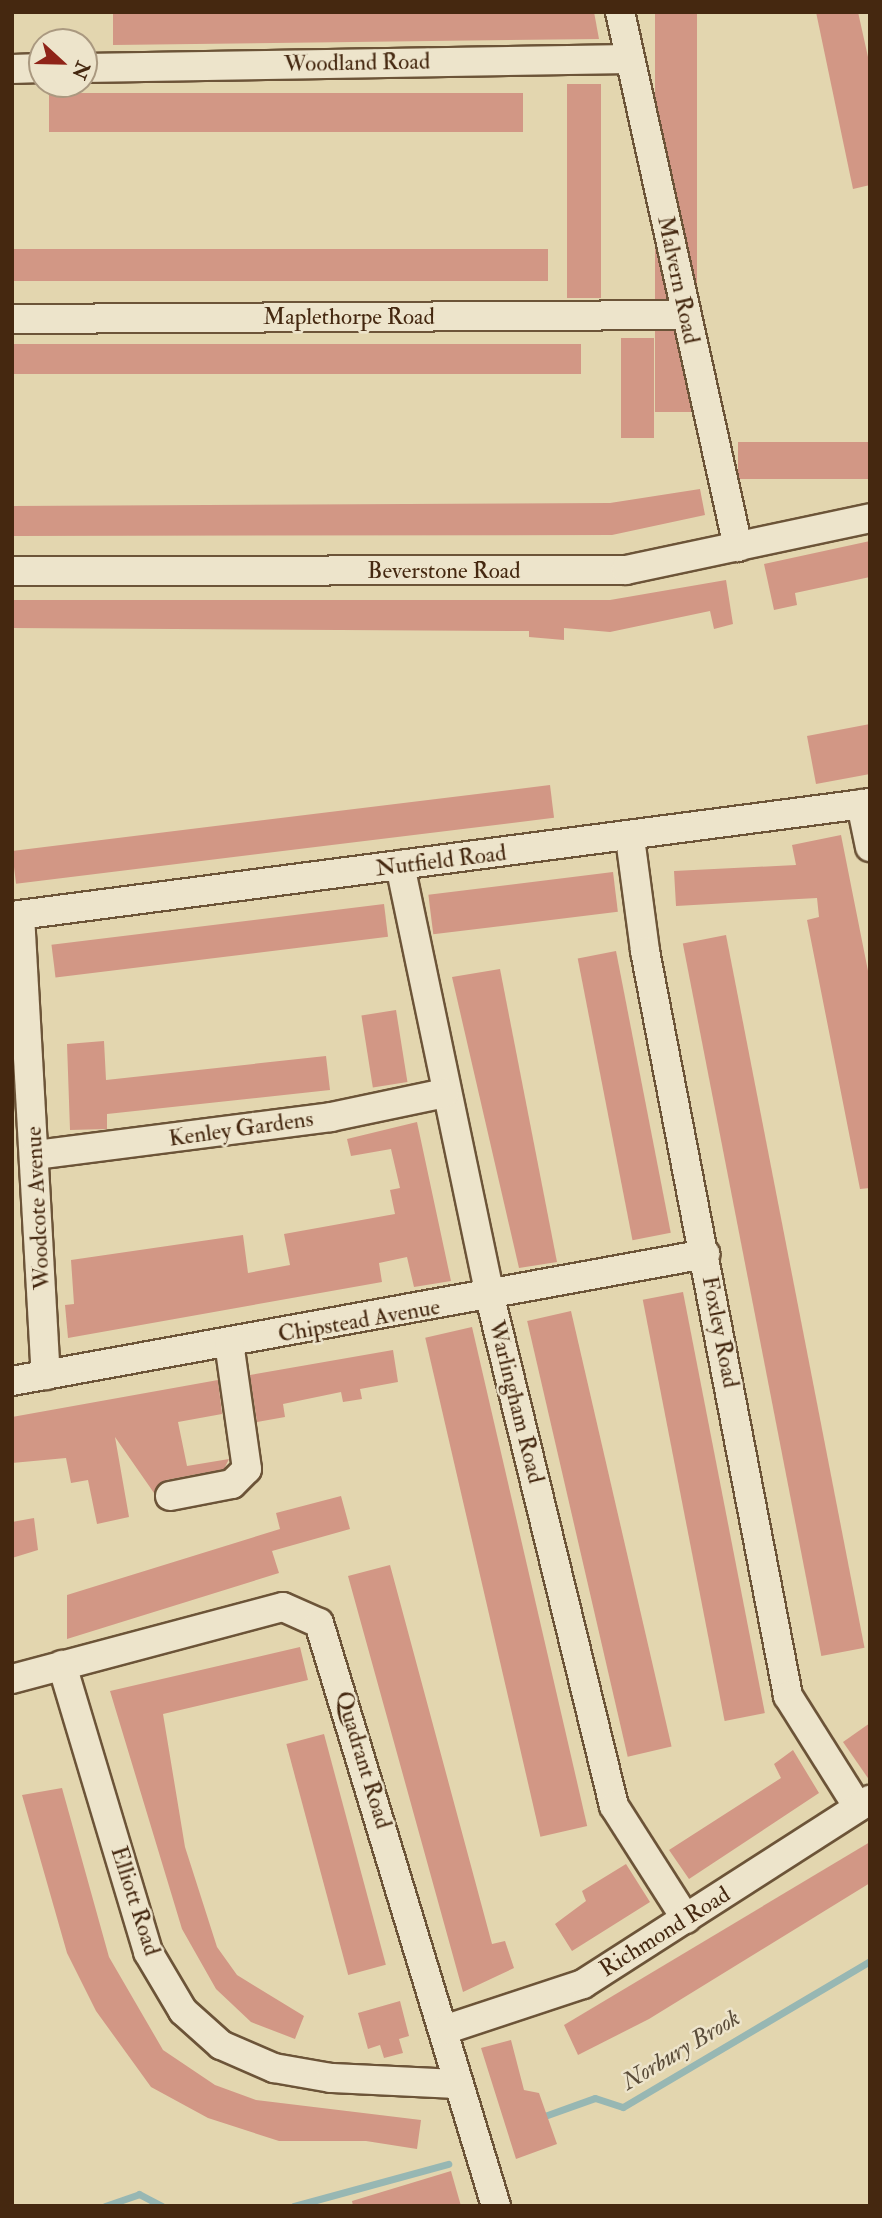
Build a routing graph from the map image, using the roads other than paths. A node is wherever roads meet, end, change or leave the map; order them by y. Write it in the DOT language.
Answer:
graph roads {
  1 [pos="620,12"];
  2 [pos="630,59"];
  3 [pos="98,68"];
  4 [pos="685,315"];
  5 [pos="12,319"];
  6 [pos="870,518"];
  7 [pos="738,547"];
  8 [pos="12,571"];
  9 [pos="865,803"];
  10 [pos="630,838"];
  11 [pos="870,847"];
  12 [pos="400,865"];
  13 [pos="16,916"];
  14 [pos="445,1093"];
  15 [pos="35,1155"];
  16 [pos="705,1254"];
  17 [pos="490,1297"];
  18 [pos="229,1343"];
  19 [pos="46,1375"];
  20 [pos="12,1381"];
  21 [pos="170,1496"];
  22 [pos="62,1665"];
  23 [pos="12,1679"];
  24 [pos="864,1804"];
  25 [pos="686,1919"];
  26 [pos="444,2030"];
  27 [pos="458,2084"];
  28 [pos="496,2206"];
  1 -- 2 [label="street, Malvern Road"];
  2 -- 3 [label="street, Woodland Road"];
  2 -- 4 [label="street, Malvern Road"];
  4 -- 5 [label="street, Maplethorpe Road"];
  4 -- 7 [label="street, Malvern Road"];
  6 -- 7 [label="street, Beverstone Road"];
  7 -- 8 [label="street, Beverstone Road"];
  9 -- 10 [label="street, Nutfield Road"];
  9 -- 11 [label="street"];
  10 -- 12 [label="street, Nutfield Road"];
  10 -- 16 [label="street, Foxley Road"];
  12 -- 13 [label="street, Nutfield Road"];
  12 -- 14 [label="street, Warlingham Road"];
  13 -- 15 [label="street, Woodcote Avenue"];
  14 -- 15 [label="street, Kenley Gardens"];
  14 -- 17 [label="street, Warlingham Road"];
  15 -- 19 [label="street, Woodcote Avenue"];
  16 -- 17 [label="street, Chipstead Avenue"];
  16 -- 24 [label="street, Foxley Road"];
  17 -- 18 [label="street, Chipstead Avenue"];
  17 -- 25 [label="street, Warlingham Road"];
  18 -- 19 [label="street, Chipstead Avenue"];
  18 -- 21 [label="street"];
  19 -- 20 [label="street, Chipstead Avenue"];
  22 -- 23 [label="street, Quadrant Road"];
  22 -- 26 [label="street, Quadrant Road"];
  22 -- 27 [label="street, Elliott Road"];
  24 -- 25 [label="street, Richmond Road"];
  25 -- 26 [label="street, Richmond Road"];
  26 -- 27 [label="street, Quadrant Road"];
  27 -- 28 [label="street, Quadrant Road"];
}
